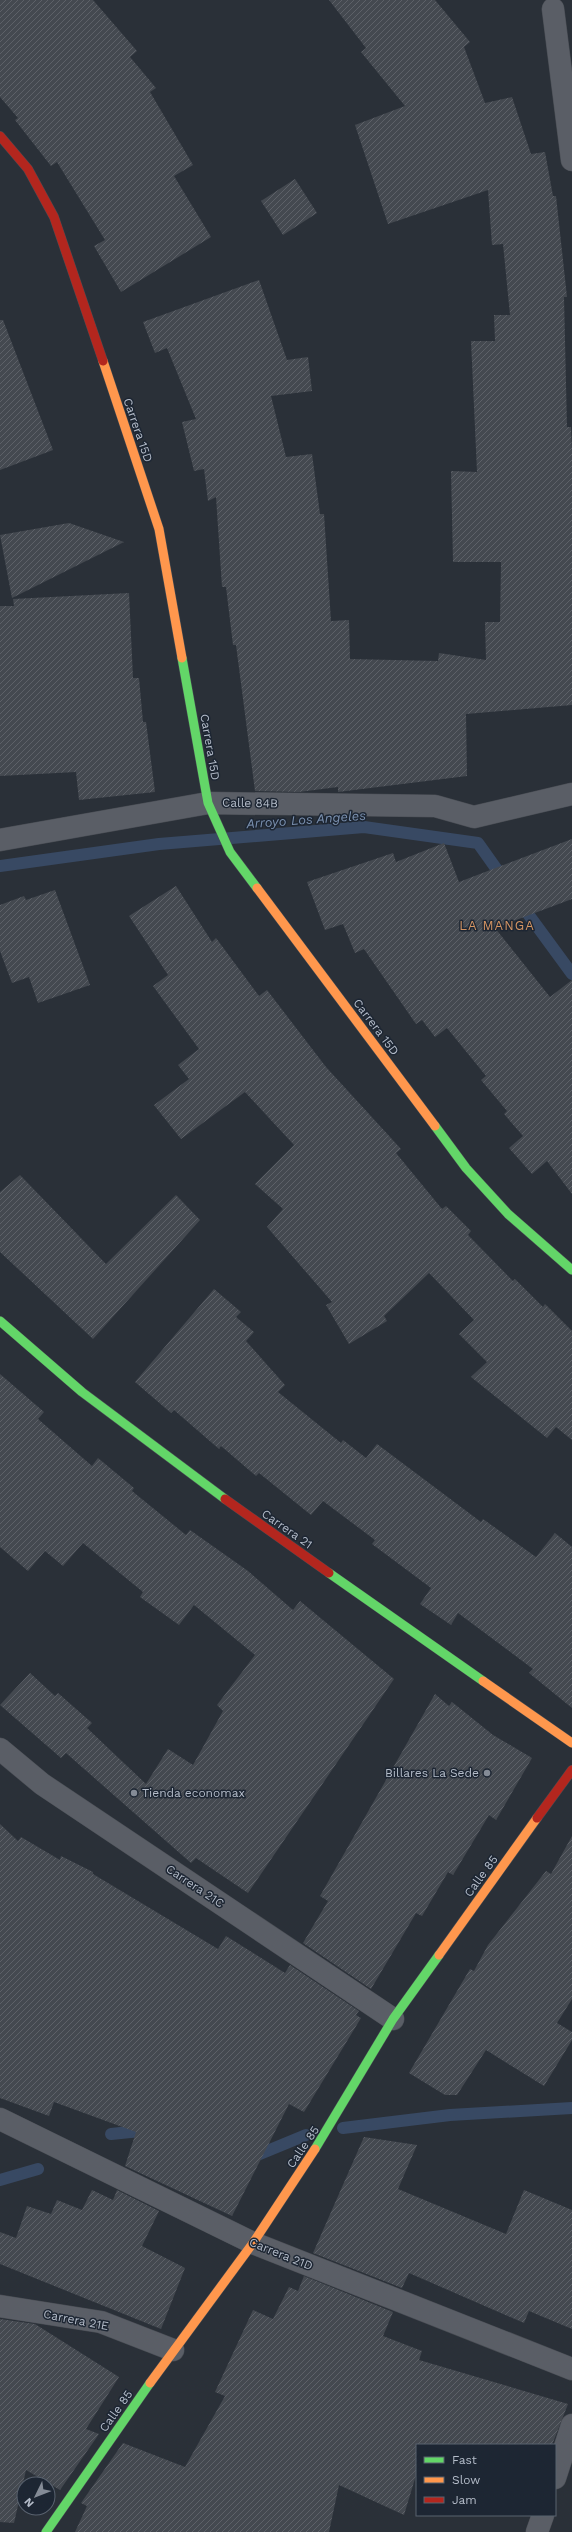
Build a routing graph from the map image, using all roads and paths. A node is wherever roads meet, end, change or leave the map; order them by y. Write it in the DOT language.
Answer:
graph roads {
  1 [pos="549,4"];
  2 [pos="572,26"];
  3 [pos="0,136"];
  4 [pos="572,160"];
  5 [pos="572,794"];
  6 [pos="208,803"];
  7 [pos="0,840"];
  8 [pos="572,1270"];
  9 [pos="0,1321"];
  10 [pos="572,1743"];
  11 [pos="0,1749"];
  12 [pos="572,1770"];
  13 [pos="393,2019"];
  14 [pos="0,2119"];
  15 [pos="253,2243"];
  16 [pos="0,2306"];
  17 [pos="173,2350"];
  18 [pos="572,2369"];
  19 [pos="572,2425"];
  20 [pos="556,2475"];
  21 [pos="543,2516"];
  22 [pos="46,2532"];
  23 [pos="537,2532"];
  1 -- 2 [label="street"];
  1 -- 4 [label="street"];
  3 -- 6 [label="street, Carrera 15D"];
  5 -- 6 [label="street, Calle 84B"];
  6 -- 7 [label="street, Calle 84B"];
  6 -- 8 [label="street, Carrera 15D"];
  9 -- 10 [label="street, Carrera 21"];
  11 -- 13 [label="street, Carrera 21C"];
  12 -- 13 [label="street, Calle 85"];
  13 -- 15 [label="street, Calle 85"];
  14 -- 15 [label="street, Carrera 21D"];
  15 -- 17 [label="street, Calle 85"];
  15 -- 18 [label="street, Carrera 21D"];
  16 -- 17 [label="street, Carrera 21E"];
  17 -- 22 [label="street, Calle 85"];
  19 -- 20 [label="street"];
  21 -- 23 [label="street"];
}
